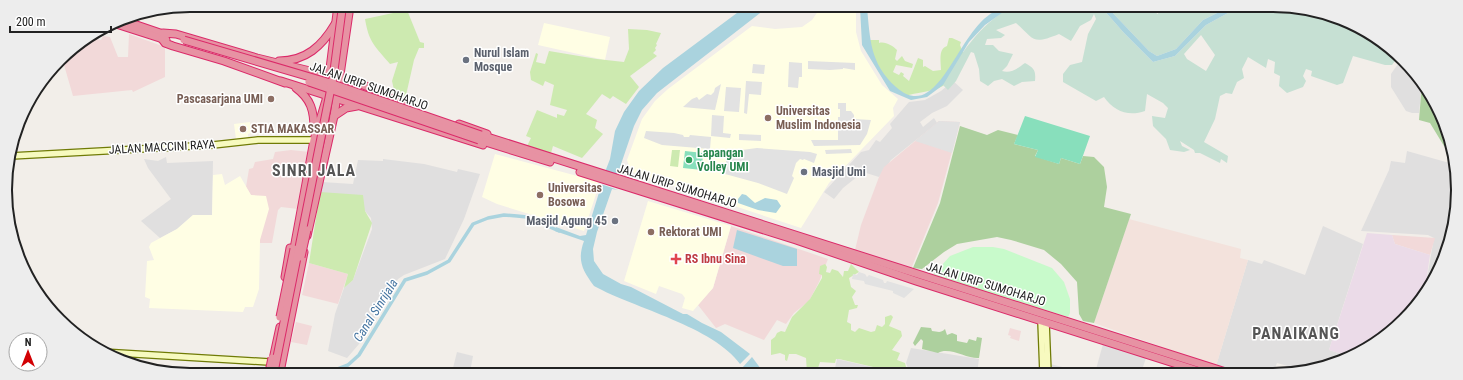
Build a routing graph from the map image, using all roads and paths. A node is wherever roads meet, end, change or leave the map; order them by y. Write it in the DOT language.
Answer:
graph roads {
  1 [pos="337,12"];
  2 [pos="341,12"];
  3 [pos="345,12"];
  4 [pos="349,12"];
  5 [pos="336,21"];
  6 [pos="128,23"];
  7 [pos="123,26"];
  8 [pos="162,36"];
  9 [pos="271,61"];
  10 [pos="311,72"];
  11 [pos="329,76"];
  12 [pos="342,79"];
  13 [pos="281,81"];
  14 [pos="365,85"];
  15 [pos="306,89"];
  16 [pos="326,95"];
  17 [pos="337,101"];
  18 [pos="359,106"];
  19 [pos="334,116"];
  20 [pos="314,140"];
  21 [pos="493,142"];
  22 [pos="15,156"];
  23 [pos="296,241"];
  24 [pos="823,246"];
  25 [pos="305,248"];
  26 [pos="290,269"];
  27 [pos="301,270"];
  28 [pos="1043,322"];
  29 [pos="276,335"];
  30 [pos="1130,341"];
  31 [pos="1127,349"];
  32 [pos="119,353"];
  33 [pos="269,362"];
  34 [pos="269,368"];
  35 [pos="270,368"];
  36 [pos="270,368"];
  37 [pos="275,368"];
  38 [pos="280,368"];
  39 [pos="280,368"];
  40 [pos="1043,368"];
  41 [pos="1048,368"];
  42 [pos="1189,368"];
  43 [pos="1204,368"];
  1 -- 5 [label="highway"];
  2 -- 23 [label="highway, bridge"];
  3 -- 38 [label="highway, bridge"];
  4 -- 12 [label="highway"];
  5 -- 9 [label="highway"];
  5 -- 11 [label="highway"];
  6 -- 8 [label="highway, JALAN URIP SUMOHARJO"];
  7 -- 8 [label="highway, JALAN URIP SUMOHARJO"];
  8 -- 9 [label="highway"];
  8 -- 13 [label="highway"];
  8 -- 21 [label="highway, JALAN URIP SUMOHARJO, bridge"];
  9 -- 10 [label="highway"];
  10 -- 11 [label="highway"];
  10 -- 15 [label="highway"];
  11 -- 12 [label="highway"];
  11 -- 16 [label="highway"];
  12 -- 14 [label="highway"];
  12 -- 17 [label="highway"];
  13 -- 15 [label="highway"];
  13 -- 20 [label="highway"];
  14 -- 18 [label="highway"];
  14 -- 21 [label="highway"];
  15 -- 16 [label="highway"];
  16 -- 17 [label="highway"];
  16 -- 20 [label="highway"];
  17 -- 18 [label="highway"];
  17 -- 19 [label="highway"];
  18 -- 19 [label="highway"];
  18 -- 21 [label="highway"];
  19 -- 25 [label="highway"];
  20 -- 22 [label="street, JALAN MACCINI RAYA"];
  20 -- 23 [label="highway"];
  21 -- 24 [label="highway, JALAN URIP SUMOHARJO"];
  23 -- 25 [label="highway"];
  23 -- 26 [label="highway"];
  23 -- 29 [label="highway"];
  23 -- 35 [label="highway, bridge"];
  23 -- 37 [label="highway, bridge"];
  24 -- 28 [label="highway, JALAN URIP SUMOHARJO"];
  24 -- 30 [label="highway, JALAN URIP SUMOHARJO"];
  25 -- 27 [label="highway"];
  26 -- 27 [label="highway"];
  26 -- 29 [label="highway"];
  27 -- 39 [label="highway"];
  28 -- 31 [label="highway, JALAN URIP SUMOHARJO"];
  28 -- 40 [label="street"];
  28 -- 41 [label="street"];
  29 -- 33 [label="highway"];
  29 -- 36 [label="highway"];
  30 -- 31 [label="highway"];
  30 -- 43 [label="highway, JALAN URIP SUMOHARJO"];
  31 -- 42 [label="highway, JALAN URIP SUMOHARJO"];
  32 -- 33 [label="street"];
  33 -- 34 [label="highway"];
}
